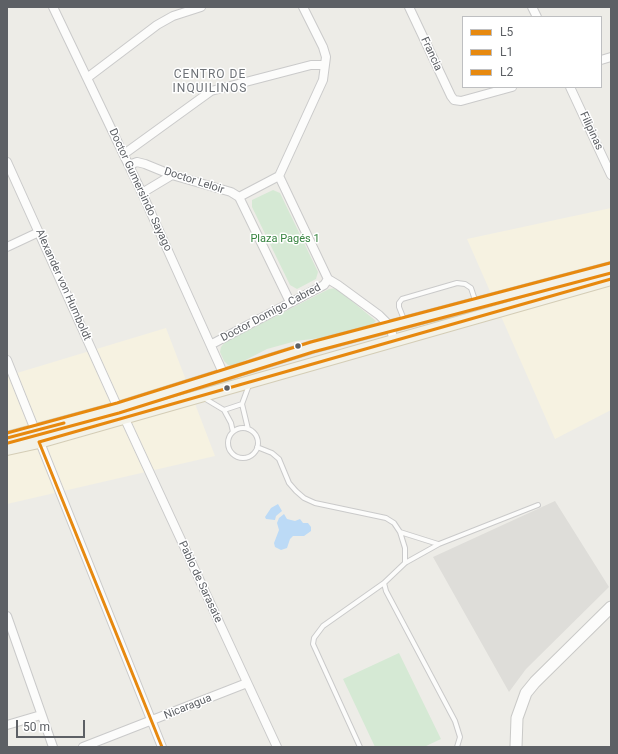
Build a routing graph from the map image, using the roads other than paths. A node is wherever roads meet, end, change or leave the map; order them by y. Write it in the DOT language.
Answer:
graph roads {
  1 [pos="53,7"];
  2 [pos="201,7"];
  3 [pos="303,7"];
  4 [pos="408,7"];
  5 [pos="532,7"];
  6 [pos="536,16"];
  7 [pos="326,65"];
  8 [pos="87,78"];
  9 [pos="508,88"];
  10 [pos="570,88"];
  11 [pos="124,154"];
  12 [pos="7,162"];
  13 [pos="129,166"];
  14 [pos="172,175"];
  15 [pos="611,175"];
  16 [pos="279,176"];
  17 [pos="142,193"];
  18 [pos="239,197"];
  19 [pos="39,232"];
  20 [pos="7,247"];
  21 [pos="611,268"];
  22 [pos="328,279"];
  23 [pos="611,279"];
  24 [pos="290,302"];
  25 [pos="477,311"];
  26 [pos="405,322"];
  27 [pos="390,326"];
  28 [pos="394,341"];
  29 [pos="212,344"];
  30 [pos="7,360"];
  31 [pos="307,364"];
  32 [pos="224,375"];
  33 [pos="250,381"];
  34 [pos="198,396"];
  35 [pos="242,404"];
  36 [pos="224,410"];
  37 [pos="121,413"];
  38 [pos="248,429"];
  39 [pos="233,432"];
  40 [pos="36,436"];
  41 [pos="7,438"];
  42 [pos="257,447"];
  43 [pos="7,449"];
  44 [pos="538,505"];
  45 [pos="400,532"];
  46 [pos="439,544"];
  47 [pos="405,563"];
  48 [pos="384,583"];
  49 [pos="611,607"];
  50 [pos="7,616"];
  51 [pos="247,683"];
  52 [pos="41,715"];
  53 [pos="152,722"];
  54 [pos="7,725"];
  55 [pos="53,747"];
  56 [pos="83,747"];
  57 [pos="162,747"];
  58 [pos="277,747"];
  59 [pos="360,747"];
  60 [pos="457,747"];
  61 [pos="516,747"];
  1 -- 8 [label="street, Doctor Gumersindo Sayago"];
  2 -- 8 [label="street"];
  3 -- 7 [label="street"];
  4 -- 9 [label="street, Francia"];
  5 -- 6 [label="street"];
  7 -- 11 [label="street"];
  7 -- 16 [label="street"];
  8 -- 11 [label="street, Doctor Gumersindo Sayago"];
  10 -- 15 [label="street, Filipinas"];
  11 -- 13 [label="street, Doctor Gumersindo Sayago"];
  12 -- 19 [label="street, Alexander von Humboldt"];
  13 -- 14 [label="street, Doctor Leloir"];
  13 -- 17 [label="street, Doctor Gumersindo Sayago"];
  14 -- 17 [label="street"];
  14 -- 18 [label="street, Doctor Leloir"];
  16 -- 18 [label="street"];
  16 -- 22 [label="street"];
  17 -- 29 [label="street, Doctor Gumersindo Sayago"];
  18 -- 24 [label="street, Doctor Leloir"];
  19 -- 20 [label="street"];
  19 -- 37 [label="street, Alexander von Humboldt"];
  21 -- 25 [label="main road"];
  22 -- 24 [label="street, Doctor Domigo Cabred"];
  22 -- 27 [label="street"];
  23 -- 25 [label="main road"];
  24 -- 29 [label="street, Doctor Domigo Cabred"];
  25 -- 26 [label="main road"];
  25 -- 26 [label="lane"];
  25 -- 28 [label="main road"];
  26 -- 27 [label="main road"];
  27 -- 28 [label="street"];
  27 -- 31 [label="main road"];
  27 -- 32 [label="main road"];
  28 -- 31 [label="main road"];
  29 -- 32 [label="street, Doctor Gumersindo Sayago"];
  30 -- 40 [label="street"];
  31 -- 33 [label="main road"];
  32 -- 37 [label="main road"];
  33 -- 34 [label="main road"];
  33 -- 35 [label="lane"];
  34 -- 36 [label="lane"];
  34 -- 37 [label="main road"];
  35 -- 36 [label="lane"];
  35 -- 38 [label="lane"];
  36 -- 39 [label="lane"];
  37 -- 40 [label="main road"];
  37 -- 51 [label="street, Pablo de Sarasate"];
  38 -- 39 [label="lane"];
  38 -- 42 [label="lane"];
  39 -- 42 [label="lane"];
  40 -- 41 [label="main road"];
  40 -- 43 [label="main road"];
  40 -- 53 [label="street"];
  42 -- 45 [label="lane"];
  44 -- 46 [label="lane"];
  45 -- 46 [label="lane"];
  45 -- 47 [label="lane"];
  46 -- 47 [label="lane"];
  47 -- 48 [label="lane"];
  48 -- 59 [label="lane"];
  48 -- 60 [label="lane"];
  49 -- 61 [label="main road"];
  50 -- 52 [label="street"];
  51 -- 53 [label="street, Nicaragua"];
  51 -- 58 [label="street, Pablo de Sarasate"];
  52 -- 54 [label="street"];
  52 -- 55 [label="street"];
  53 -- 56 [label="street, Nicaragua"];
  53 -- 57 [label="street"];
}
